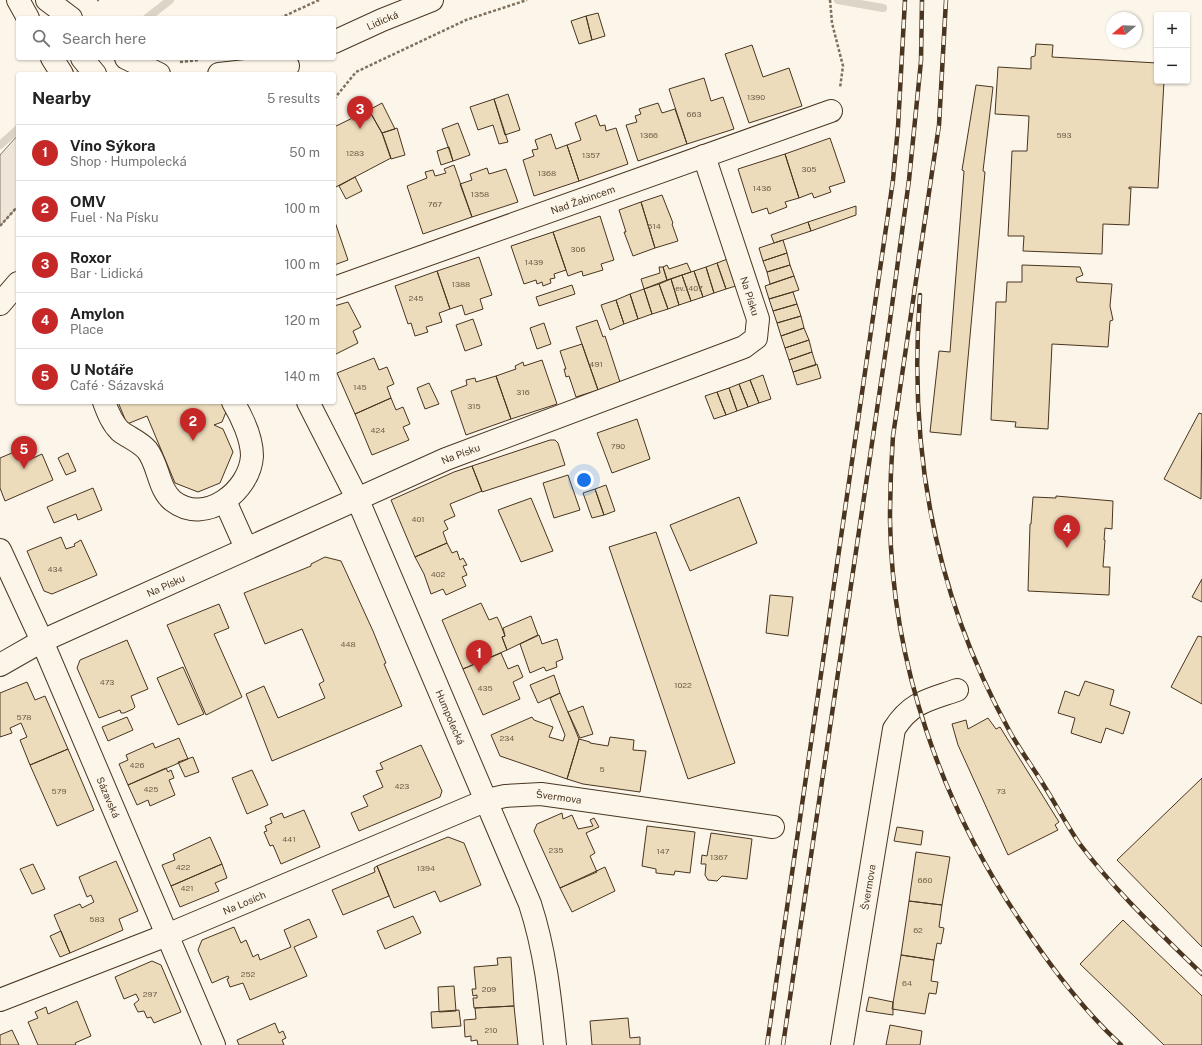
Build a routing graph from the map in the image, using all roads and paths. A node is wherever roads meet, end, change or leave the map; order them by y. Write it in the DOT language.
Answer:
graph roads {
  1 [pos="18,0"];
  2 [pos="30,0"];
  3 [pos="47,0"];
  4 [pos="319,0"];
  5 [pos="432,0"];
  6 [pos="526,0"];
  7 [pos="830,0"];
  8 [pos="27,16"];
  9 [pos="44,16"];
  10 [pos="69,16"];
  11 [pos="284,16"];
  12 [pos="336,41"];
  13 [pos="53,60"];
  14 [pos="84,60"];
  15 [pos="130,60"];
  16 [pos="177,62"];
  17 [pos="211,66"];
  18 [pos="287,68"];
  19 [pos="61,72"];
  20 [pos="93,72"];
  21 [pos="155,72"];
  22 [pos="336,97"];
  23 [pos="831,111"];
  24 [pos="704,156"];
  25 [pos="16,208"];
  26 [pos="0,226"];
  27 [pos="336,287"];
  28 [pos="105,404"];
  29 [pos="234,404"];
  30 [pos="309,404"];
  31 [pos="357,498"];
  32 [pos="225,501"];
  33 [pos="246,548"];
  34 [pos="0,550"];
  35 [pos="42,641"];
  36 [pos="0,665"];
  37 [pos="957,690"];
  38 [pos="487,800"];
  39 [pos="773,827"];
  40 [pos="168,935"];
  41 [pos="0,1000"];
  42 [pos="214,1045"];
  43 [pos="554,1045"];
  44 [pos="842,1045"];
  1 -- 8 [label="street"];
  2 -- 9 [label="street"];
  3 -- 10 [label="street"];
  4 -- 11 [label="path"];
  5 -- 12 [label="street, Lidická"];
  6 -- 22 [label="path"];
  7 -- 23 [label="path"];
  13 -- 19 [label="street"];
  14 -- 20 [label="street"];
  15 -- 21 [label="street"];
  16 -- 17 [label="path"];
  17 -- 18 [label="street"];
  23 -- 24 [label="street, Nad Žabincem"];
  24 -- 27 [label="street, Nad Žabincem"];
  24 -- 31 [label="street, Na Písku"];
  25 -- 26 [label="path"];
  28 -- 32 [label="street"];
  29 -- 32 [label="street"];
  30 -- 31 [label="street, Humpolecká"];
  31 -- 33 [label="street, Na Písku"];
  31 -- 38 [label="street, Humpolecká"];
  32 -- 33 [label="street"];
  33 -- 35 [label="street, Na Písku"];
  34 -- 35 [label="street, Sázavská"];
  35 -- 36 [label="street, Na Písku"];
  35 -- 40 [label="street, Sázavská"];
  37 -- 44 [label="street, Švermova"];
  38 -- 39 [label="street, Švermova"];
  38 -- 40 [label="street, Na Losích"];
  38 -- 43 [label="street, Humpolecká"];
  40 -- 41 [label="street, Na Losích"];
  40 -- 42 [label="street, Sázavská"];
}
